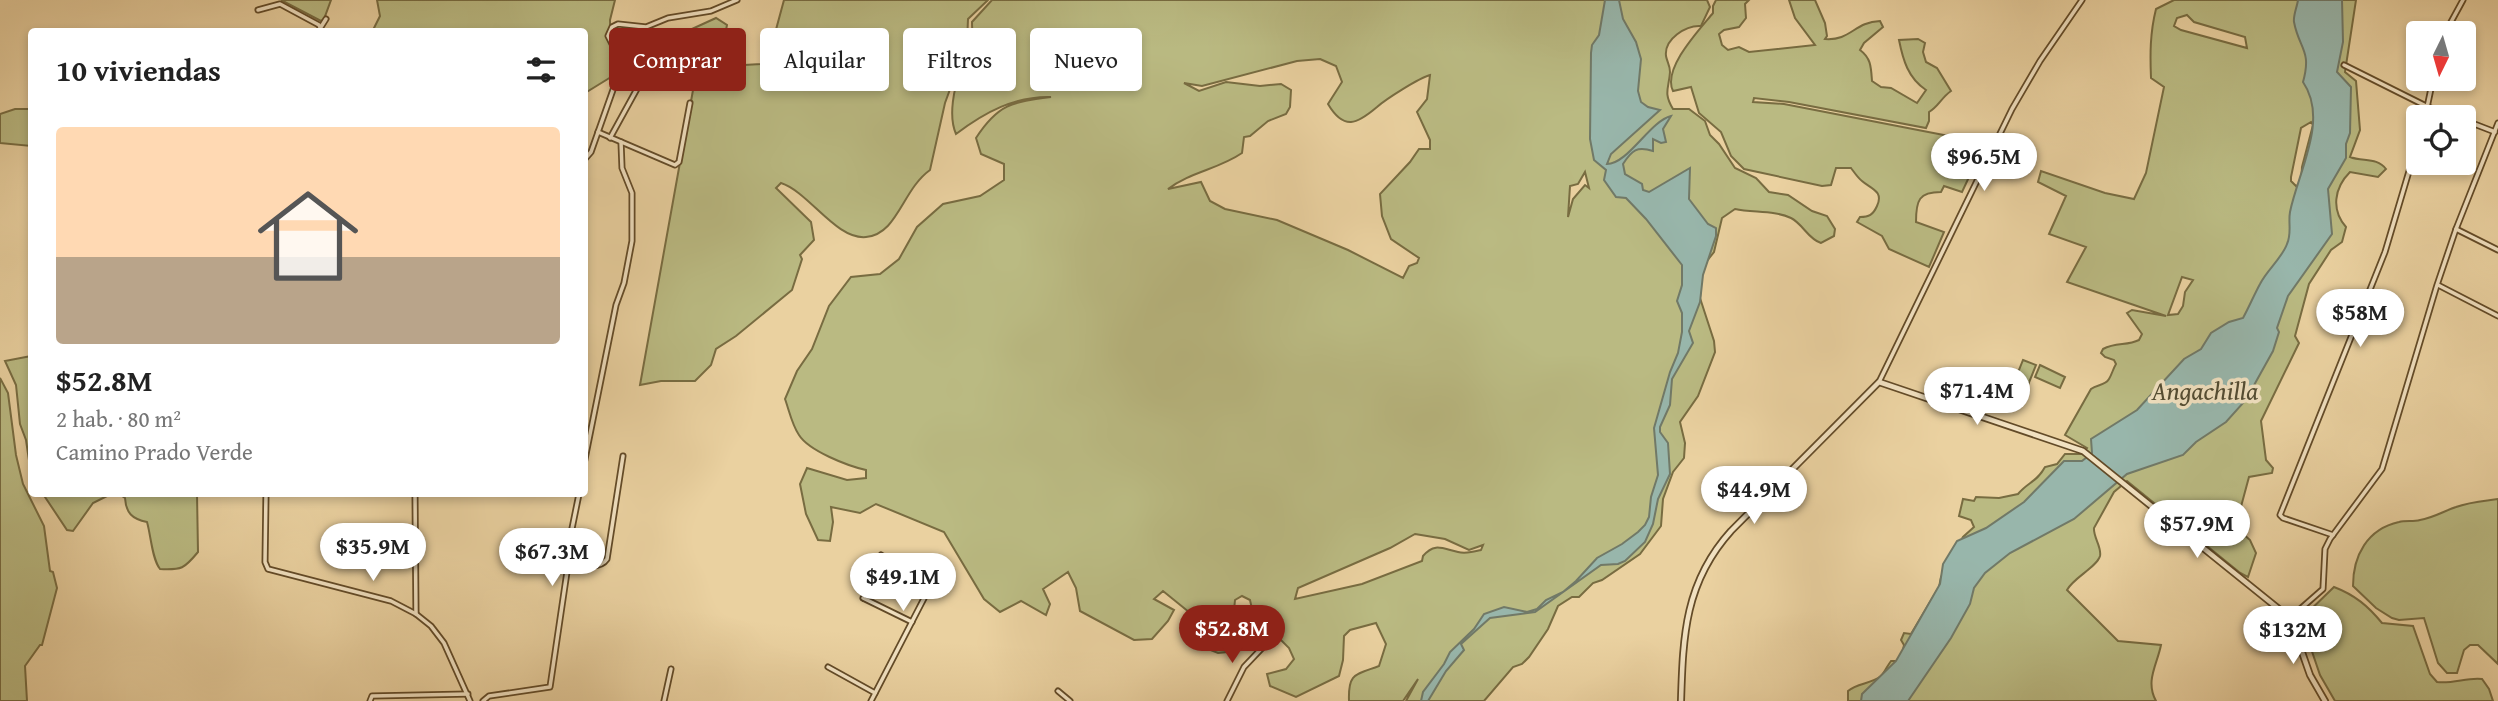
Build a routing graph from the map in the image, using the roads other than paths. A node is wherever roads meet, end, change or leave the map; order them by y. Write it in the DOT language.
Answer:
graph roads {
  1 [pos="737,0"];
  2 [pos="2082,0"];
  3 [pos="2463,0"];
  4 [pos="258,10"];
  5 [pos="326,19"];
  6 [pos="2452,21"];
  7 [pos="319,28"];
  8 [pos="322,28"];
  9 [pos="2344,65"];
  10 [pos="636,91"];
  11 [pos="690,103"];
  12 [pos="2424,105"];
  13 [pos="2498,123"];
  14 [pos="2476,125"];
  15 [pos="598,132"];
  16 [pos="2495,132"];
  17 [pos="610,138"];
  18 [pos="621,142"];
  19 [pos="588,155"];
  20 [pos="2408,175"];
  21 [pos="2456,229"];
  22 [pos="2498,250"];
  23 [pos="2437,285"];
  24 [pos="2498,316"];
  25 [pos="1879,382"];
  26 [pos="588,444"];
  27 [pos="623,456"];
  28 [pos="266,497"];
  29 [pos="415,497"];
  30 [pos="578,497"];
  31 [pos="2333,535"];
  32 [pos="881,555"];
  33 [pos="567,562"];
  34 [pos="863,598"];
  35 [pos="416,614"];
  36 [pos="2290,618"];
  37 [pos="912,622"];
  38 [pos="1263,647"];
  39 [pos="828,667"];
  40 [pos="671,669"];
  41 [pos="1058,691"];
  42 [pos="875,693"];
  43 [pos="468,695"];
  44 [pos="369,701"];
  45 [pos="470,701"];
  46 [pos="482,701"];
  47 [pos="664,701"];
  48 [pos="871,701"];
  49 [pos="1070,701"];
  50 [pos="1227,701"];
  51 [pos="1681,701"];
  52 [pos="2325,701"];
  1 -- 15 [label="street"];
  2 -- 25 [label="street"];
  3 -- 6 [label="street"];
  4 -- 7 [label="street"];
  5 -- 8 [label="street"];
  9 -- 12 [label="street"];
  10 -- 17 [label="street"];
  11 -- 18 [label="street"];
  13 -- 16 [label="street"];
  14 -- 16 [label="street"];
  15 -- 17 [label="street"];
  15 -- 19 [label="street"];
  16 -- 21 [label="street"];
  17 -- 18 [label="street"];
  18 -- 26 [label="street"];
  20 -- 31 [label="street"];
  21 -- 22 [label="street"];
  21 -- 23 [label="street"];
  23 -- 24 [label="street"];
  23 -- 31 [label="street"];
  25 -- 36 [label="street"];
  25 -- 51 [label="street"];
  27 -- 33 [label="street"];
  28 -- 35 [label="street"];
  29 -- 35 [label="street"];
  30 -- 33 [label="street"];
  31 -- 36 [label="street"];
  32 -- 37 [label="street"];
  33 -- 46 [label="street"];
  34 -- 37 [label="street"];
  35 -- 43 [label="street"];
  36 -- 52 [label="street"];
  37 -- 42 [label="street"];
  38 -- 50 [label="street"];
  39 -- 42 [label="street"];
  40 -- 47 [label="street"];
  41 -- 49 [label="street"];
  42 -- 48 [label="street"];
  43 -- 44 [label="street"];
  43 -- 45 [label="street"];
}
